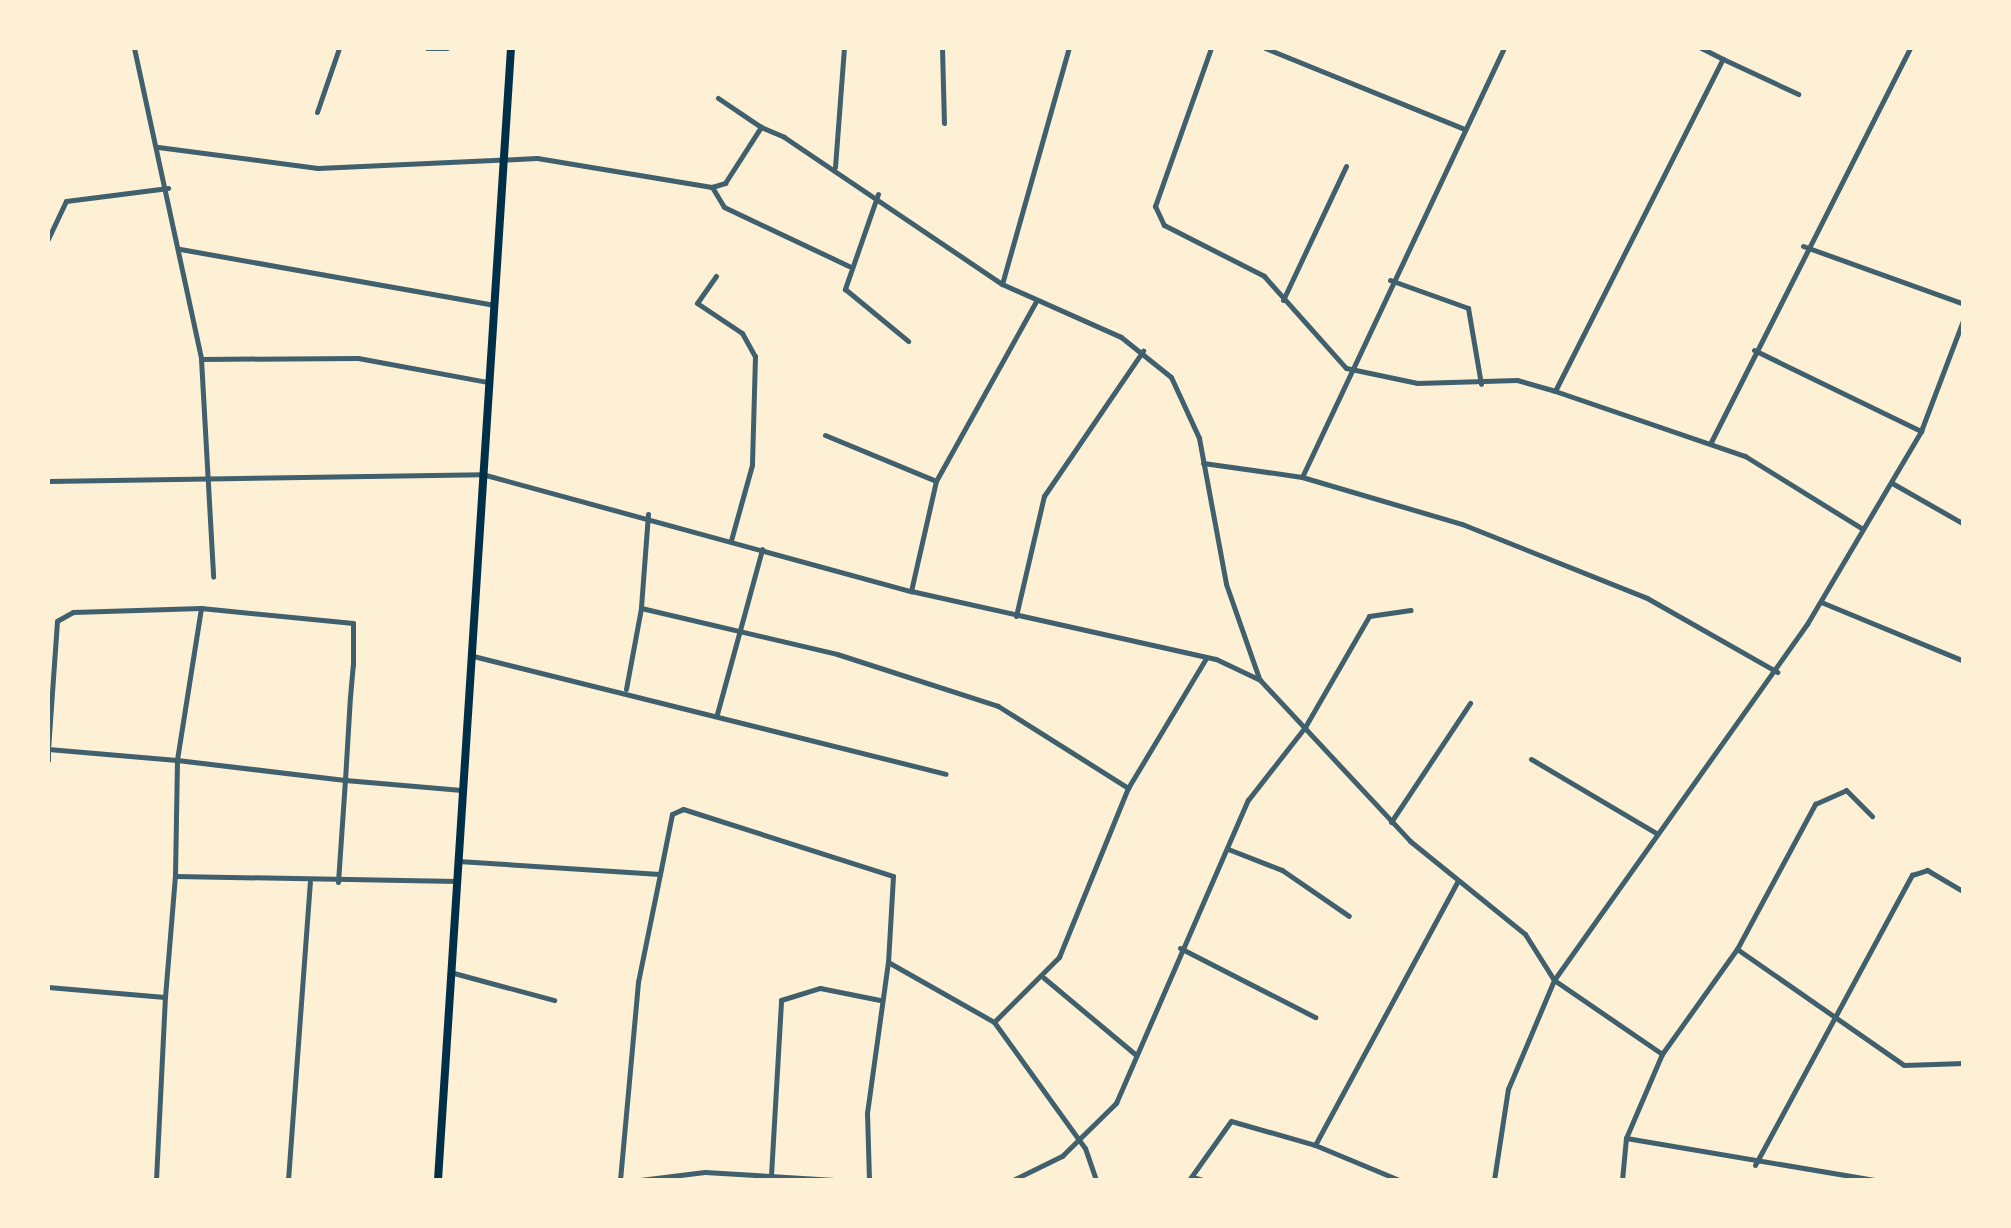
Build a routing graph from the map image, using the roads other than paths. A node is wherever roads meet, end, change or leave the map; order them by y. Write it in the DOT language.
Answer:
graph roads {
  1 [pos="134,48"];
  2 [pos="340,48"];
  3 [pos="427,48"];
  4 [pos="447,48"];
  5 [pos="510,48"];
  6 [pos="844,48"];
  7 [pos="942,48"];
  8 [pos="1069,48"];
  9 [pos="1211,48"];
  10 [pos="1265,48"];
  11 [pos="1504,48"];
  12 [pos="1701,48"];
  13 [pos="1910,48"];
  14 [pos="1724,58"];
  15 [pos="1798,94"];
  16 [pos="718,98"];
  17 [pos="317,112"];
  18 [pos="944,123"];
  19 [pos="761,127"];
  20 [pos="1464,129"];
  21 [pos="158,146"];
  22 [pos="504,156"];
  23 [pos="1346,166"];
  24 [pos="835,167"];
  25 [pos="712,187"];
  26 [pos="168,188"];
  27 [pos="878,194"];
  28 [pos="48,239"];
  29 [pos="1803,246"];
  30 [pos="180,249"];
  31 [pos="849,266"];
  32 [pos="716,276"];
  33 [pos="1390,280"];
  34 [pos="1002,284"];
  35 [pos="1283,300"];
  36 [pos="1036,302"];
  37 [pos="1964,304"];
  38 [pos="496,305"];
  39 [pos="1964,318"];
  40 [pos="908,341"];
  41 [pos="1754,350"];
  42 [pos="1143,351"];
  43 [pos="201,359"];
  44 [pos="1346,368"];
  45 [pos="486,382"];
  46 [pos="1482,384"];
  47 [pos="1554,391"];
  48 [pos="1921,431"];
  49 [pos="825,435"];
  50 [pos="1711,442"];
  51 [pos="1204,463"];
  52 [pos="482,474"];
  53 [pos="1302,477"];
  54 [pos="206,478"];
  55 [pos="48,481"];
  56 [pos="936,481"];
  57 [pos="1892,482"];
  58 [pos="648,514"];
  59 [pos="1964,524"];
  60 [pos="1862,528"];
  61 [pos="730,540"];
  62 [pos="762,549"];
  63 [pos="213,576"];
  64 [pos="911,591"];
  65 [pos="1821,602"];
  66 [pos="201,608"];
  67 [pos="641,608"];
  68 [pos="1411,610"];
  69 [pos="1016,616"];
  70 [pos="743,635"];
  71 [pos="470,656"];
  72 [pos="1206,658"];
  73 [pos="1964,661"];
  74 [pos="1777,672"];
  75 [pos="1260,680"];
  76 [pos="626,690"];
  77 [pos="1470,703"];
  78 [pos="718,714"];
  79 [pos="1305,727"];
  80 [pos="48,749"];
  81 [pos="1531,759"];
  82 [pos="48,760"];
  83 [pos="177,760"];
  84 [pos="945,774"];
  85 [pos="345,780"];
  86 [pos="1128,788"];
  87 [pos="462,790"];
  88 [pos="1872,816"];
  89 [pos="1390,822"];
  90 [pos="1658,834"];
  91 [pos="1228,849"];
  92 [pos="458,860"];
  93 [pos="660,874"];
  94 [pos="175,876"];
  95 [pos="457,881"];
  96 [pos="310,882"];
  97 [pos="338,882"];
  98 [pos="1456,882"];
  99 [pos="1962,887"];
  100 [pos="1349,916"];
  101 [pos="1180,948"];
  102 [pos="1737,949"];
  103 [pos="888,962"];
  104 [pos="450,972"];
  105 [pos="1044,978"];
  106 [pos="1554,980"];
  107 [pos="48,987"];
  108 [pos="165,997"];
  109 [pos="554,1000"];
  110 [pos="880,1000"];
  111 [pos="1316,1016"];
  112 [pos="1832,1016"];
  113 [pos="994,1022"];
  114 [pos="1136,1054"];
  115 [pos="1662,1054"];
  116 [pos="1964,1063"];
  117 [pos="1626,1138"];
  118 [pos="1076,1143"];
  119 [pos="1316,1146"];
  120 [pos="1755,1165"];
  121 [pos="771,1175"];
  122 [pos="1190,1179"];
  123 [pos="156,1180"];
  124 [pos="288,1180"];
  125 [pos="438,1180"];
  126 [pos="620,1180"];
  127 [pos="640,1180"];
  128 [pos="835,1180"];
  129 [pos="868,1180"];
  130 [pos="1013,1180"];
  131 [pos="1096,1180"];
  132 [pos="1203,1180"];
  133 [pos="1398,1180"];
  134 [pos="1494,1180"];
  135 [pos="1622,1180"];
  136 [pos="1874,1180"];
  1 -- 21 [label="street"];
  2 -- 17 [label="street"];
  3 -- 4 [label="street"];
  5 -- 22 [label="main road"];
  6 -- 24 [label="street"];
  7 -- 18 [label="street"];
  8 -- 34 [label="street"];
  9 -- 35 [label="street"];
  10 -- 20 [label="street"];
  11 -- 20 [label="street"];
  12 -- 14 [label="street"];
  13 -- 29 [label="street"];
  14 -- 15 [label="street"];
  14 -- 47 [label="street"];
  16 -- 19 [label="street"];
  19 -- 24 [label="street"];
  19 -- 25 [label="street"];
  20 -- 33 [label="street"];
  21 -- 22 [label="street"];
  21 -- 26 [label="street"];
  22 -- 25 [label="street"];
  22 -- 38 [label="main road"];
  23 -- 35 [label="street"];
  24 -- 27 [label="street"];
  25 -- 31 [label="street"];
  26 -- 28 [label="street"];
  26 -- 30 [label="street"];
  27 -- 31 [label="street"];
  27 -- 34 [label="street"];
  29 -- 37 [label="street"];
  29 -- 41 [label="street"];
  30 -- 38 [label="street"];
  30 -- 43 [label="street"];
  31 -- 40 [label="street"];
  32 -- 61 [label="street"];
  33 -- 44 [label="street"];
  33 -- 46 [label="street"];
  34 -- 36 [label="street"];
  35 -- 44 [label="street"];
  36 -- 42 [label="street"];
  36 -- 56 [label="street"];
  38 -- 45 [label="main road"];
  39 -- 48 [label="street"];
  41 -- 48 [label="street"];
  41 -- 50 [label="street"];
  42 -- 51 [label="street"];
  42 -- 69 [label="street"];
  43 -- 45 [label="street"];
  43 -- 54 [label="street"];
  44 -- 46 [label="street"];
  44 -- 53 [label="street"];
  45 -- 52 [label="main road"];
  46 -- 47 [label="street"];
  47 -- 50 [label="street"];
  48 -- 57 [label="street"];
  49 -- 56 [label="street"];
  50 -- 60 [label="street"];
  51 -- 53 [label="street"];
  51 -- 75 [label="street"];
  52 -- 54 [label="street"];
  52 -- 58 [label="street"];
  52 -- 71 [label="main road"];
  53 -- 74 [label="street"];
  54 -- 55 [label="street"];
  54 -- 63 [label="street"];
  56 -- 64 [label="street"];
  57 -- 59 [label="street"];
  57 -- 60 [label="street"];
  58 -- 61 [label="street"];
  58 -- 67 [label="street"];
  60 -- 65 [label="street"];
  61 -- 62 [label="street"];
  62 -- 64 [label="street"];
  62 -- 70 [label="street"];
  64 -- 69 [label="street"];
  65 -- 73 [label="street"];
  65 -- 74 [label="street"];
  66 -- 80 [label="street"];
  66 -- 83 [label="street"];
  66 -- 85 [label="street"];
  67 -- 70 [label="street"];
  67 -- 76 [label="street"];
  68 -- 79 [label="street"];
  69 -- 72 [label="street"];
  70 -- 78 [label="street"];
  70 -- 86 [label="street"];
  71 -- 76 [label="street"];
  71 -- 87 [label="main road"];
  72 -- 75 [label="street"];
  72 -- 86 [label="street"];
  74 -- 90 [label="street"];
  75 -- 79 [label="street"];
  76 -- 78 [label="street"];
  77 -- 89 [label="street"];
  78 -- 84 [label="street"];
  79 -- 89 [label="street"];
  79 -- 91 [label="street"];
  80 -- 82 [label="street"];
  80 -- 83 [label="street"];
  81 -- 90 [label="street"];
  83 -- 85 [label="street"];
  83 -- 94 [label="street"];
  85 -- 87 [label="street"];
  85 -- 97 [label="street"];
  86 -- 105 [label="street"];
  87 -- 92 [label="main road"];
  88 -- 102 [label="street"];
  89 -- 98 [label="street"];
  90 -- 106 [label="street"];
  91 -- 100 [label="street"];
  91 -- 101 [label="street"];
  92 -- 93 [label="street"];
  92 -- 95 [label="main road"];
  93 -- 103 [label="street"];
  93 -- 126 [label="street"];
  94 -- 96 [label="street"];
  94 -- 108 [label="street"];
  95 -- 97 [label="street"];
  95 -- 104 [label="main road"];
  96 -- 97 [label="street"];
  96 -- 124 [label="street"];
  98 -- 106 [label="street"];
  98 -- 119 [label="street"];
  99 -- 112 [label="street"];
  101 -- 111 [label="street"];
  101 -- 114 [label="street"];
  102 -- 112 [label="street"];
  102 -- 115 [label="street"];
  103 -- 110 [label="street"];
  103 -- 113 [label="street"];
  104 -- 109 [label="street"];
  104 -- 125 [label="main road"];
  105 -- 113 [label="street"];
  105 -- 114 [label="street"];
  106 -- 115 [label="street"];
  106 -- 134 [label="street"];
  107 -- 108 [label="street"];
  108 -- 123 [label="street"];
  110 -- 121 [label="street"];
  110 -- 129 [label="street"];
  112 -- 116 [label="street"];
  112 -- 120 [label="street"];
  113 -- 118 [label="street"];
  114 -- 118 [label="street"];
  115 -- 117 [label="street"];
  117 -- 120 [label="street"];
  117 -- 135 [label="street"];
  118 -- 130 [label="street"];
  118 -- 131 [label="street"];
  119 -- 122 [label="street"];
  119 -- 133 [label="street"];
  120 -- 136 [label="street"];
  121 -- 127 [label="street"];
  121 -- 128 [label="street"];
  122 -- 132 [label="street"];
}
